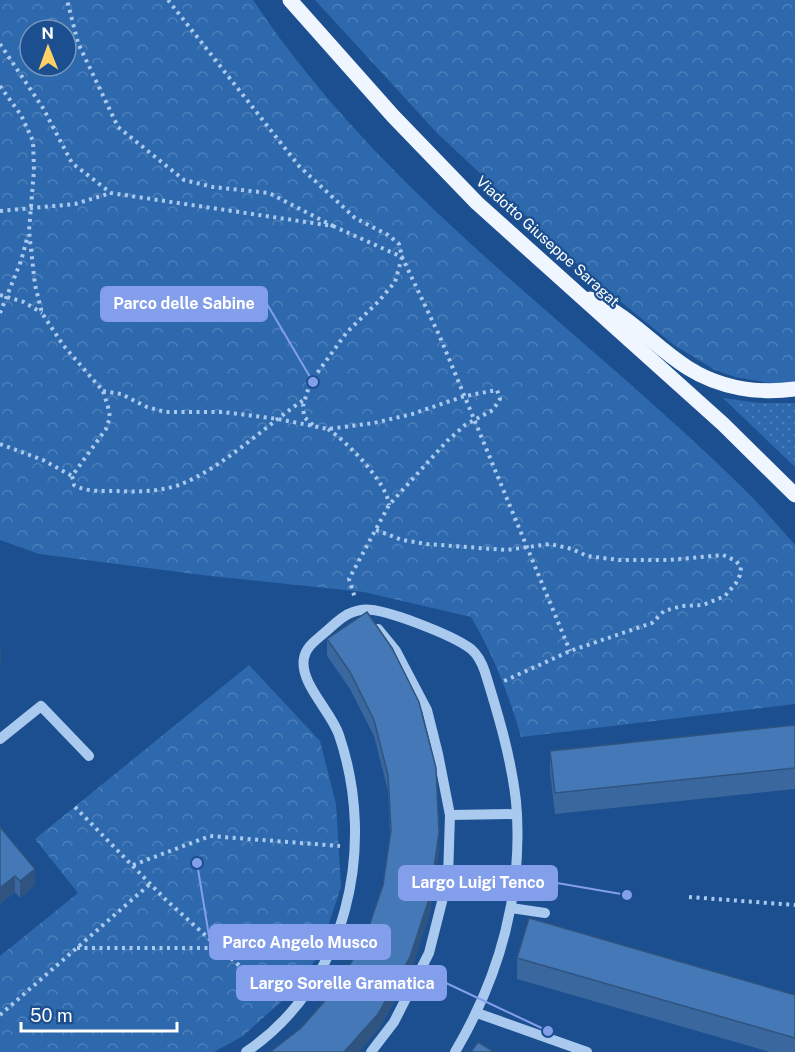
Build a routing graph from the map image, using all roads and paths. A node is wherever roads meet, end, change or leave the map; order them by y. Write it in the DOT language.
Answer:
graph roads {
  1 [pos="67,0"];
  2 [pos="168,0"];
  3 [pos="290,0"];
  4 [pos="0,44"];
  5 [pos="0,86"];
  6 [pos="111,193"];
  7 [pos="33,209"];
  8 [pos="0,211"];
  9 [pos="333,226"];
  10 [pos="29,231"];
  11 [pos="402,257"];
  12 [pos="574,291"];
  13 [pos="0,295"];
  14 [pos="6,298"];
  15 [pos="0,314"];
  16 [pos="42,314"];
  17 [pos="795,389"];
  18 [pos="103,391"];
  19 [pos="465,396"];
  20 [pos="305,399"];
  21 [pos="278,419"];
  22 [pos="474,419"];
  23 [pos="316,427"];
  24 [pos="328,429"];
  25 [pos="0,444"];
  26 [pos="72,476"];
  27 [pos="795,495"];
  28 [pos="390,505"];
  29 [pos="376,530"];
  30 [pos="528,547"];
  31 [pos="360,608"];
  32 [pos="570,651"];
  33 [pos="490,687"];
  34 [pos="0,739"];
  35 [pos="89,756"];
  36 [pos="75,807"];
  37 [pos="517,814"];
  38 [pos="450,815"];
  39 [pos="356,847"];
  40 [pos="132,865"];
  41 [pos="150,884"];
  42 [pos="689,897"];
  43 [pos="795,905"];
  44 [pos="511,908"];
  45 [pos="545,913"];
  46 [pos="77,948"];
  47 [pos="219,948"];
  48 [pos="291,1011"];
  49 [pos="477,1013"];
  50 [pos="1,1014"];
  51 [pos="246,1052"];
  52 [pos="370,1052"];
  53 [pos="455,1052"];
  54 [pos="587,1052"];
  1 -- 9 [label="path"];
  2 -- 11 [label="path"];
  3 -- 12 [label="main road, Viadotto Giuseppe Saragat"];
  4 -- 6 [label="path"];
  5 -- 7 [label="path"];
  6 -- 7 [label="path"];
  6 -- 9 [label="path"];
  7 -- 8 [label="path"];
  7 -- 10 [label="path"];
  9 -- 11 [label="path"];
  10 -- 14 [label="path"];
  10 -- 16 [label="path"];
  11 -- 19 [label="path"];
  11 -- 20 [label="path"];
  12 -- 17 [label="main road"];
  12 -- 27 [label="main road, Viadotto Giuseppe Saragat"];
  13 -- 14 [label="path"];
  14 -- 15 [label="path"];
  14 -- 16 [label="path"];
  16 -- 18 [label="path"];
  18 -- 21 [label="path"];
  18 -- 26 [label="path"];
  19 -- 22 [label="path"];
  19 -- 22 [label="path"];
  19 -- 24 [label="path"];
  20 -- 21 [label="path"];
  20 -- 23 [label="path"];
  21 -- 23 [label="path"];
  21 -- 26 [label="path"];
  22 -- 28 [label="path"];
  22 -- 30 [label="path"];
  23 -- 24 [label="path"];
  24 -- 28 [label="path"];
  25 -- 26 [label="path"];
  28 -- 29 [label="path"];
  29 -- 30 [label="path"];
  29 -- 31 [label="path"];
  30 -- 32 [label="path"];
  30 -- 32 [label="path"];
  31 -- 33 [label="street"];
  31 -- 38 [label="street"];
  31 -- 39 [label="street"];
  32 -- 33 [label="path"];
  33 -- 37 [label="street"];
  34 -- 35 [label="street"];
  36 -- 40 [label="path"];
  37 -- 38 [label="street"];
  37 -- 44 [label="street"];
  38 -- 52 [label="street"];
  39 -- 40 [label="path"];
  39 -- 48 [label="street"];
  40 -- 41 [label="path"];
  41 -- 46 [label="path"];
  41 -- 47 [label="path"];
  42 -- 43 [label="path"];
  44 -- 45 [label="street"];
  44 -- 49 [label="street"];
  46 -- 47 [label="path"];
  46 -- 50 [label="path"];
  47 -- 48 [label="path"];
  48 -- 51 [label="street"];
  49 -- 53 [label="street"];
  49 -- 54 [label="street"];
}
